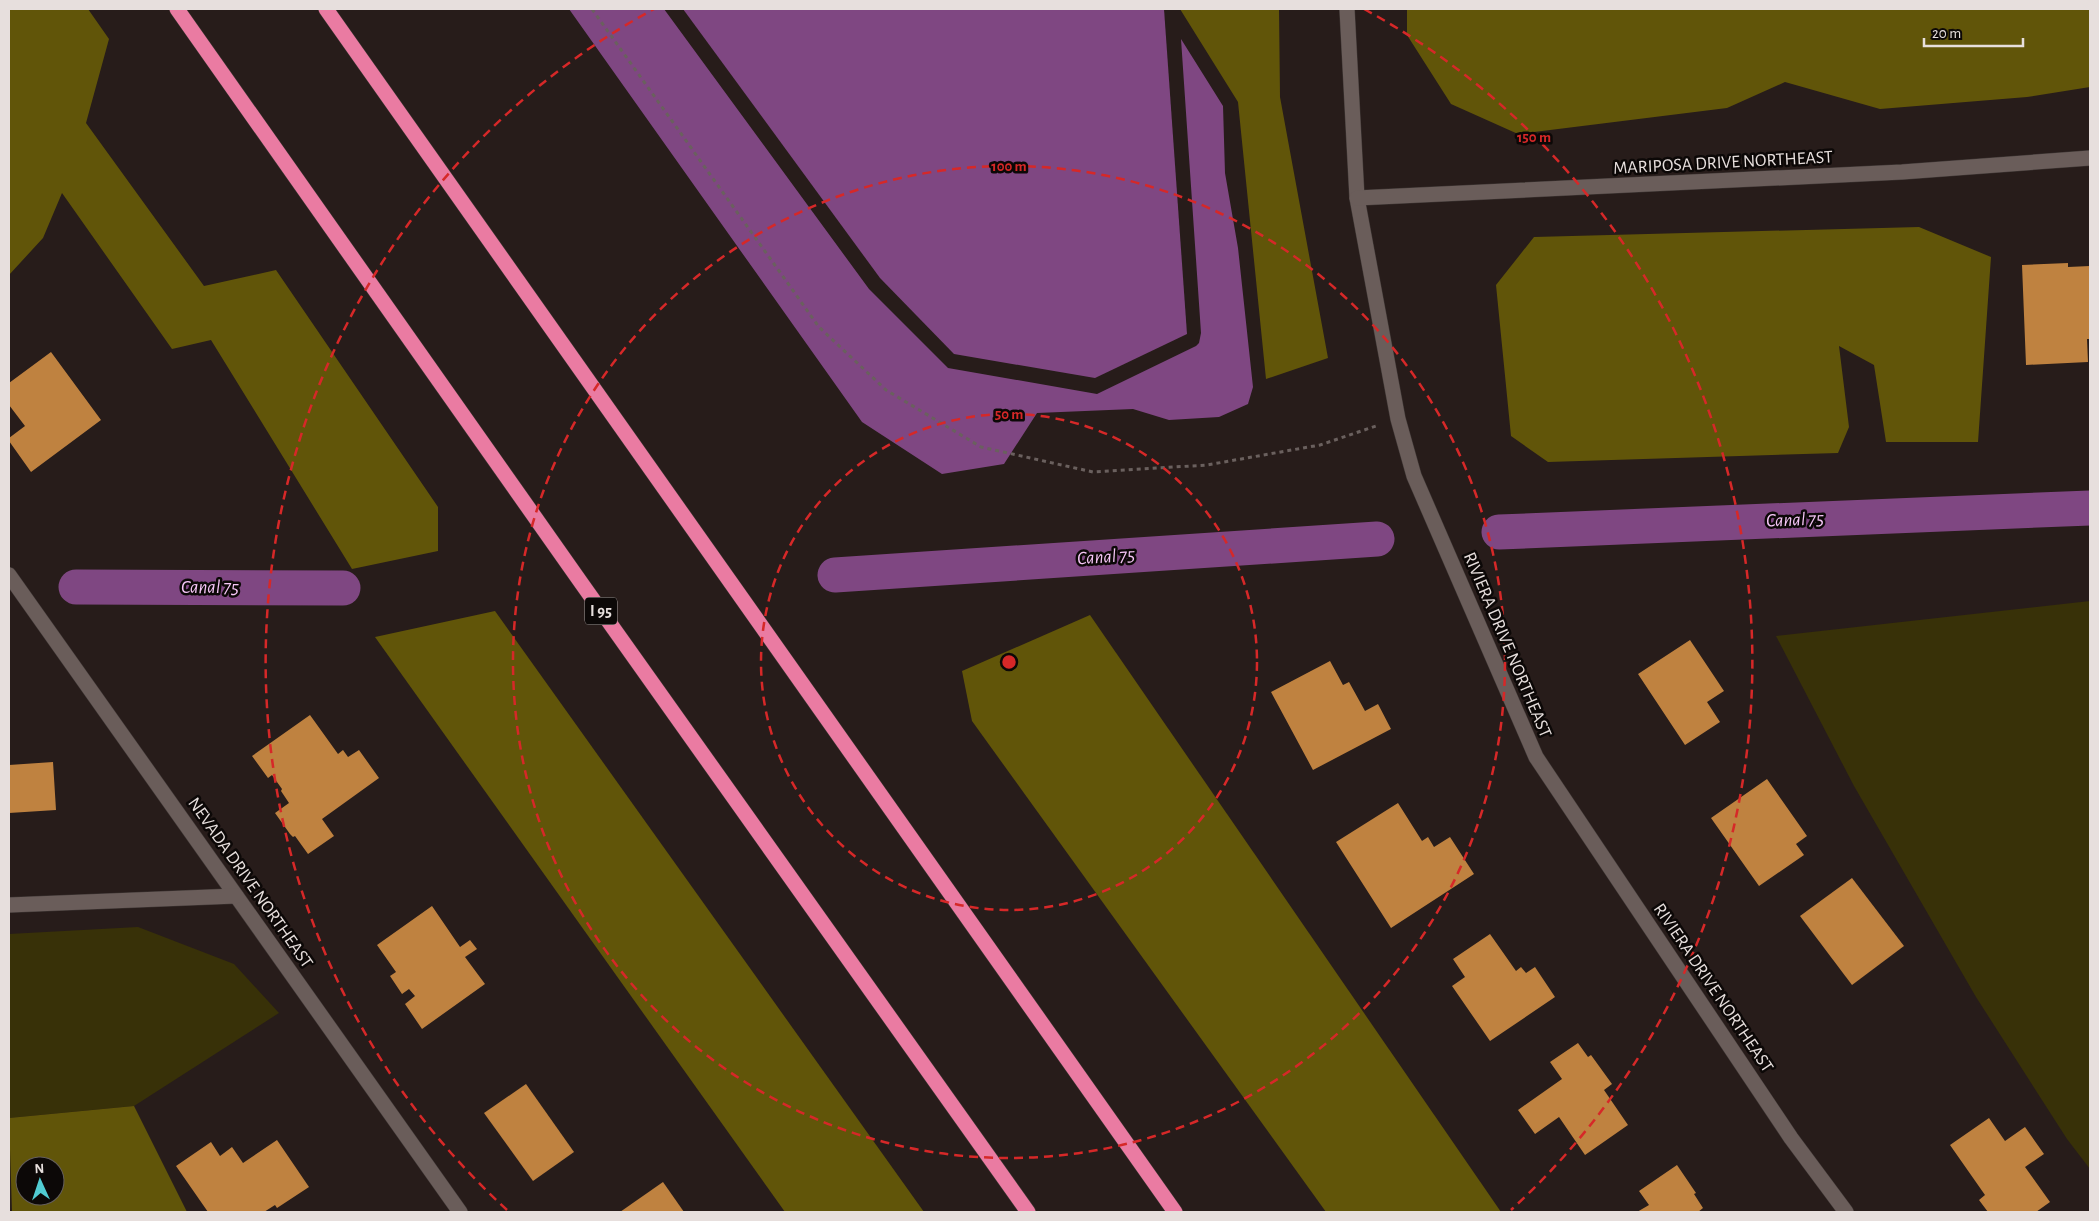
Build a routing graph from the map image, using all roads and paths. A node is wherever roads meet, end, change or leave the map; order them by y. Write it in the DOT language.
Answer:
graph roads {
  1 [pos="177,9"];
  2 [pos="326,9"];
  3 [pos="592,9"];
  4 [pos="1347,9"];
  5 [pos="2090,158"];
  6 [pos="1357,198"];
  7 [pos="1398,419"];
  8 [pos="9,575"];
  9 [pos="236,896"];
  10 [pos="9,905"];
  11 [pos="460,1212"];
  12 [pos="1028,1212"];
  13 [pos="1175,1212"];
  14 [pos="1846,1212"];
  1 -- 12 [label="highway, I 95"];
  2 -- 13 [label="highway"];
  3 -- 7 [label="path"];
  4 -- 6 [label="street, RIVIERA DRIVE NORTHEAST"];
  5 -- 6 [label="street, MARIPOSA DRIVE NORTHEAST"];
  6 -- 7 [label="street, RIVIERA DRIVE NORTHEAST"];
  7 -- 14 [label="street, RIVIERA DRIVE NORTHEAST"];
  8 -- 9 [label="street, NEVADA DRIVE NORTHEAST"];
  9 -- 10 [label="street"];
  9 -- 11 [label="street, NEVADA DRIVE NORTHEAST"];
}
